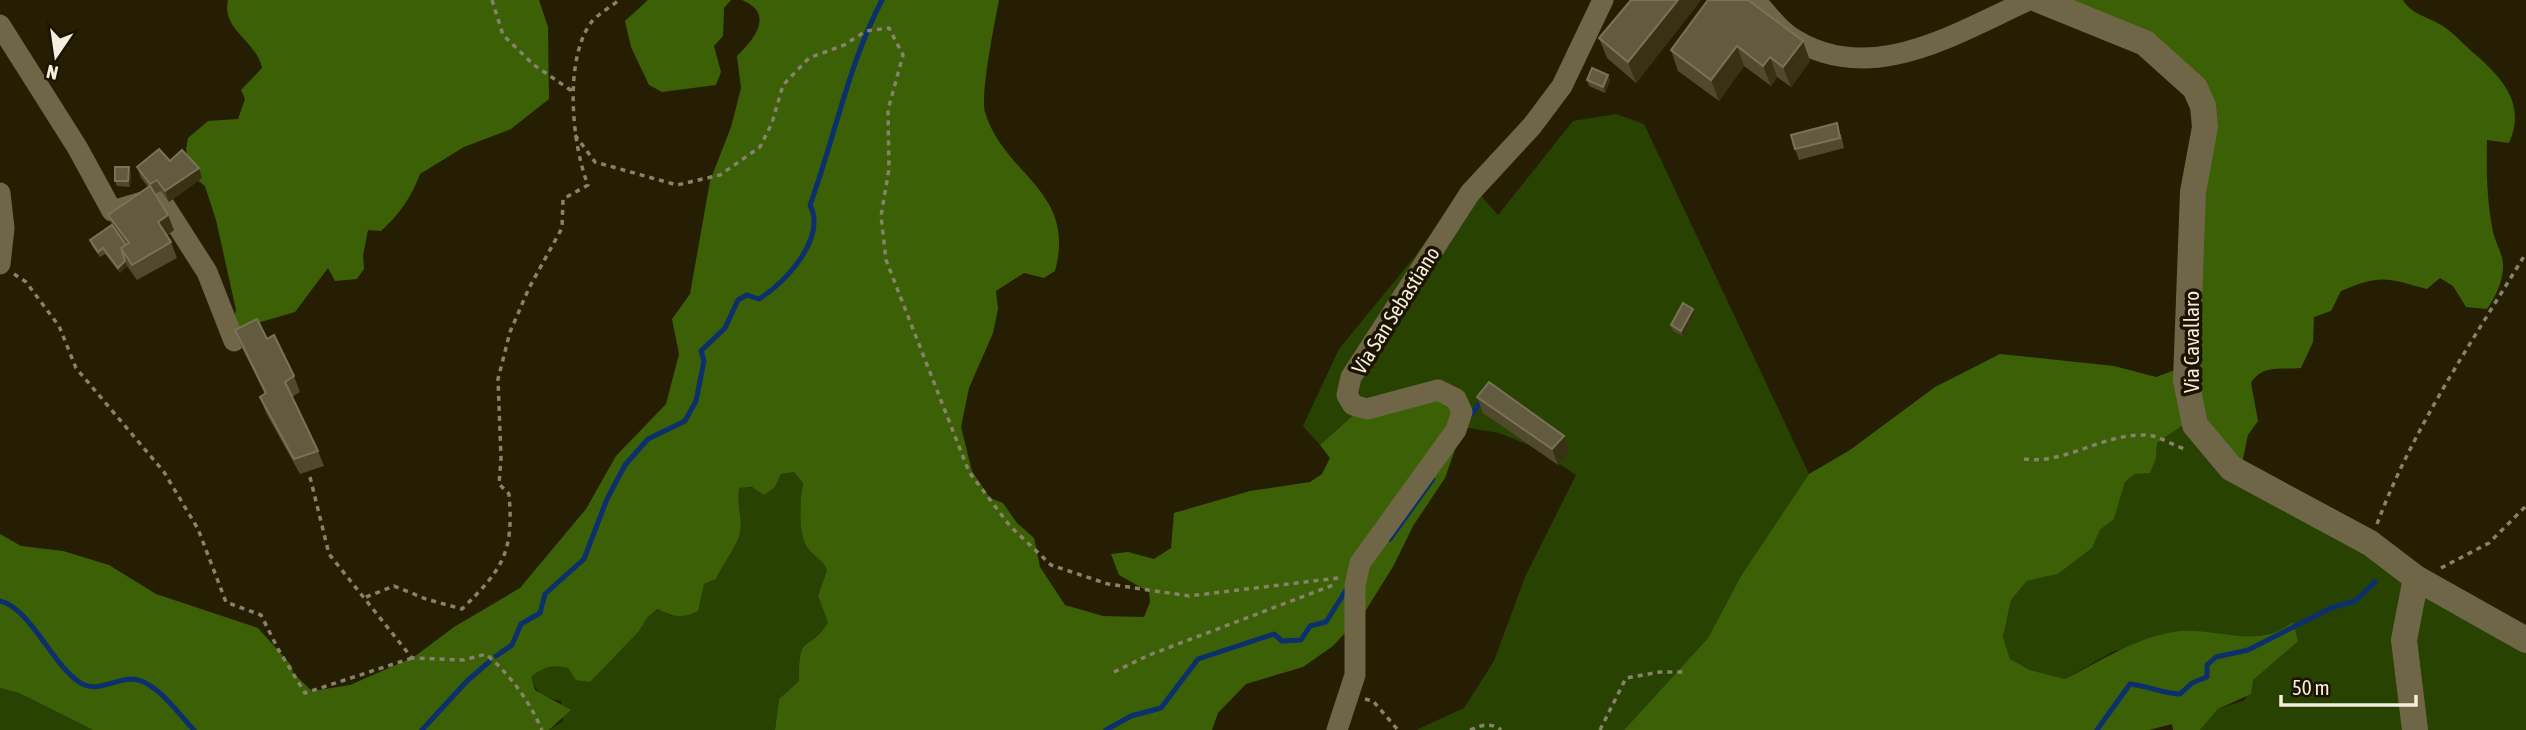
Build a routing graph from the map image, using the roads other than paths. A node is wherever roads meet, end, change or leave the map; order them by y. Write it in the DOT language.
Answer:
graph roads {
  1 [pos="1604,0"];
  2 [pos="1755,0"];
  3 [pos="2029,0"];
  4 [pos="2039,0"];
  5 [pos="0,25"];
  6 [pos="0,193"];
  7 [pos="4,267"];
  8 [pos="234,341"];
  9 [pos="2416,578"];
  10 [pos="2526,640"];
  11 [pos="1339,725"];
  12 [pos="2415,730"];
  1 -- 11 [label="street, Via San Sebastiano"];
  2 -- 3 [label="street"];
  4 -- 9 [label="street, Via Cavallaro"];
  5 -- 8 [label="street"];
  6 -- 7 [label="street"];
  9 -- 10 [label="street, Via Cavallaro"];
  9 -- 12 [label="street"];
}
